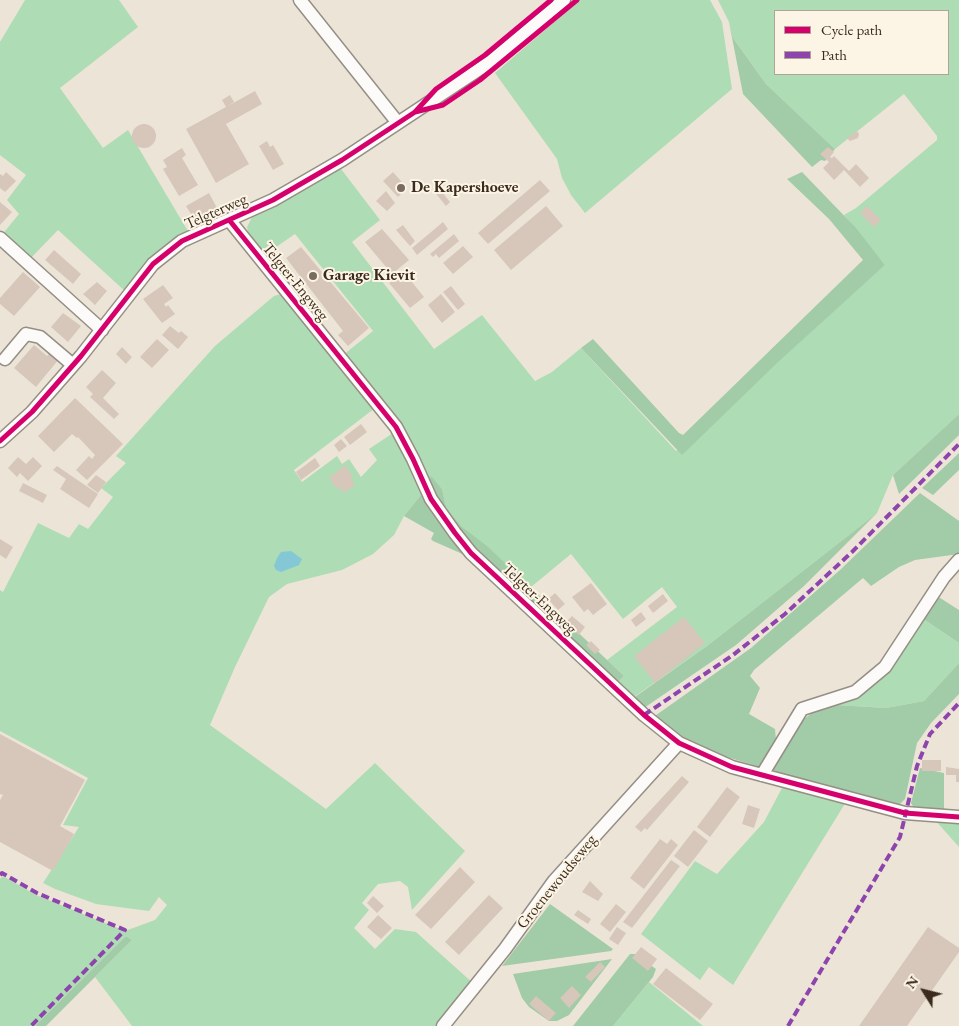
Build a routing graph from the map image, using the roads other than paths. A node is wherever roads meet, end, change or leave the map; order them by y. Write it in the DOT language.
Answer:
graph roads {
  1 [pos="300,0"];
  2 [pos="564,0"];
  3 [pos="398,123"];
  4 [pos="230,221"];
  5 [pos="0,238"];
  6 [pos="102,330"];
  7 [pos="5,359"];
  8 [pos="73,365"];
  9 [pos="0,441"];
  10 [pos="959,560"];
  11 [pos="679,743"];
  12 [pos="762,775"];
  13 [pos="959,817"];
  14 [pos="442,1026"];
  1 -- 3 [label="street"];
  2 -- 3 [label="street, Telgterweg"];
  3 -- 4 [label="street, Telgterweg"];
  4 -- 6 [label="street, Telgterweg"];
  4 -- 11 [label="street, Telgter-Engweg"];
  5 -- 6 [label="street"];
  6 -- 8 [label="street, Telgterweg"];
  7 -- 8 [label="street"];
  8 -- 9 [label="street, Telgterweg"];
  10 -- 12 [label="street"];
  11 -- 12 [label="street, Telgter-Engweg"];
  11 -- 14 [label="street, Groenewoudseweg"];
  12 -- 13 [label="street, Telgter-Engweg"];
}
